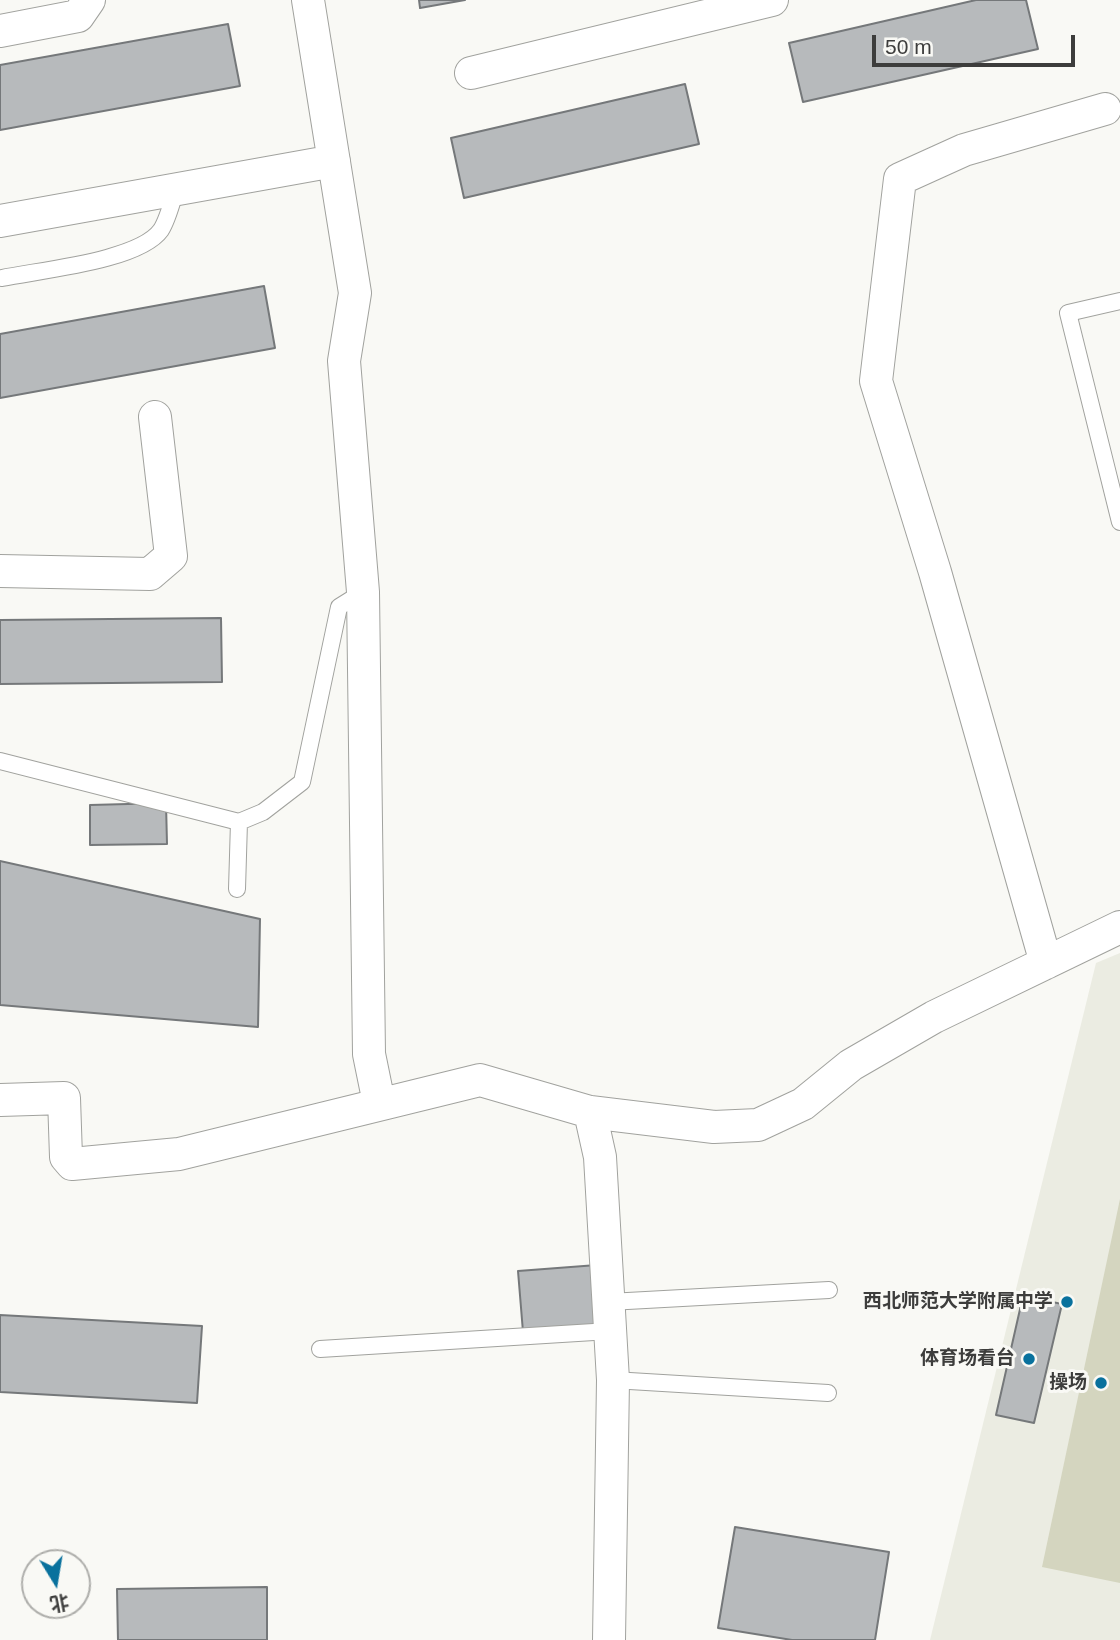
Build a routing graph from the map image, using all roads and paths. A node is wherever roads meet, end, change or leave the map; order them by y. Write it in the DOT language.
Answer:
graph roads {
  1 [pos="89,0"];
  2 [pos="308,0"];
  3 [pos="772,0"];
  4 [pos="695,9"];
  5 [pos="0,31"];
  6 [pos="471,74"];
  7 [pos="1105,109"];
  8 [pos="334,161"];
  9 [pos="176,189"];
  10 [pos="0,221"];
  11 [pos="2,278"];
  12 [pos="1120,301"];
  13 [pos="155,417"];
  14 [pos="1120,522"];
  15 [pos="0,571"];
  16 [pos="363,592"];
  17 [pos="0,761"];
  18 [pos="239,822"];
  19 [pos="237,889"];
  20 [pos="1120,927"];
  21 [pos="1046,963"];
  22 [pos="0,1100"];
  23 [pos="379,1103"];
  24 [pos="590,1112"];
  25 [pos="830,1290"];
  26 [pos="609,1317"];
  27 [pos="320,1349"];
  28 [pos="613,1380"];
  29 [pos="828,1393"];
  30 [pos="609,1640"];
  1 -- 5 [label="street"];
  2 -- 8 [label="street"];
  3 -- 4 [label="street"];
  4 -- 6 [label="street"];
  7 -- 21 [label="street"];
  8 -- 9 [label="street"];
  8 -- 16 [label="street"];
  9 -- 10 [label="street"];
  9 -- 11 [label="lane"];
  12 -- 14 [label="lane"];
  13 -- 15 [label="street"];
  16 -- 18 [label="lane"];
  16 -- 23 [label="street"];
  17 -- 18 [label="lane"];
  18 -- 19 [label="lane"];
  20 -- 21 [label="street"];
  21 -- 24 [label="street"];
  22 -- 23 [label="street"];
  23 -- 24 [label="street"];
  24 -- 26 [label="street"];
  25 -- 26 [label="lane"];
  26 -- 27 [label="lane"];
  26 -- 28 [label="street"];
  28 -- 29 [label="lane"];
  28 -- 30 [label="street"];
}
